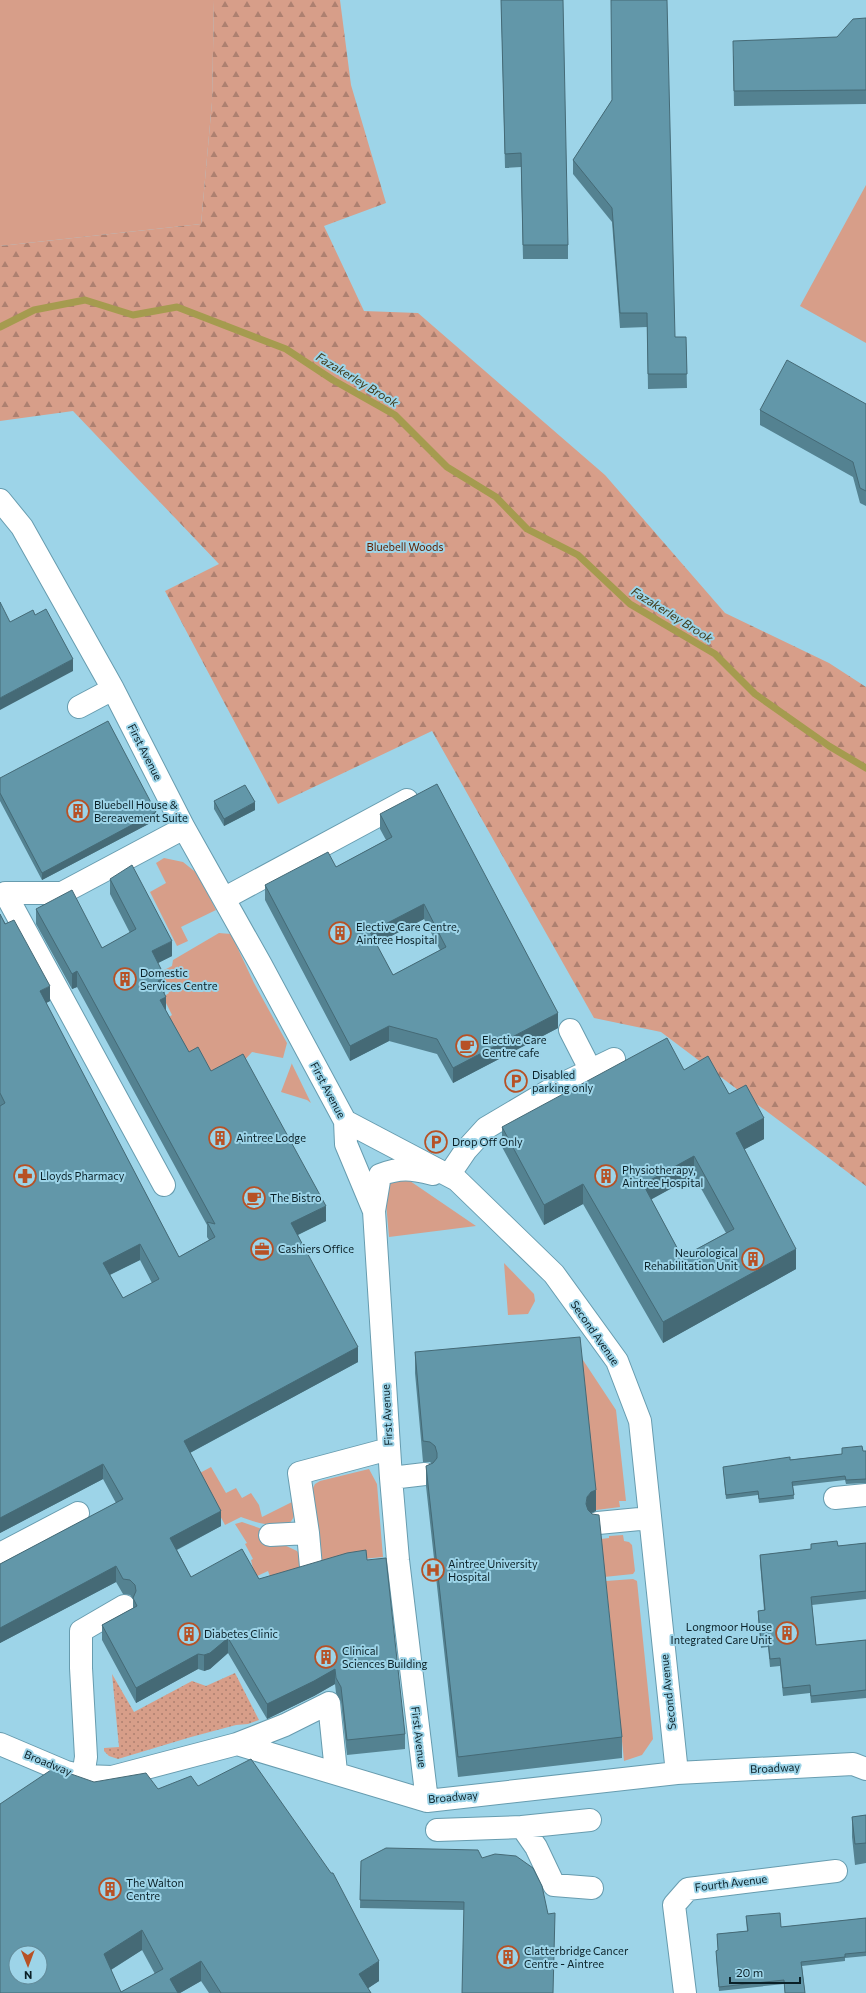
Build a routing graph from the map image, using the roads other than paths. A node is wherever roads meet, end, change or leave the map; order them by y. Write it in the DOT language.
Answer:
graph roads {
  1 [pos="2,505"];
  2 [pos="113,689"];
  3 [pos="79,707"];
  4 [pos="407,800"];
  5 [pos="184,828"];
  6 [pos="225,898"];
  7 [pos="570,1030"];
  8 [pos="614,1059"];
  9 [pos="591,1071"];
  10 [pos="345,1121"];
  11 [pos="377,1138"];
  12 [pos="361,1178"];
  13 [pos="453,1178"];
  14 [pos="164,1185"];
  15 [pos="374,1211"];
  16 [pos="389,1449"];
  17 [pos="425,1474"];
  18 [pos="391,1478"];
  19 [pos="866,1495"];
  20 [pos="835,1498"];
  21 [pos="78,1513"];
  22 [pos="650,1518"];
  23 [pos="598,1522"];
  24 [pos="308,1533"];
  25 [pos="270,1535"];
  26 [pos="0,1554"];
  27 [pos="311,1567"];
  28 [pos="124,1606"];
  29 [pos="237,1744"];
  30 [pos="4,1745"];
  31 [pos="866,1769"];
  32 [pos="336,1772"];
  33 [pos="677,1773"];
  34 [pos="82,1776"];
  35 [pos="427,1800"];
  36 [pos="590,1820"];
  37 [pos="522,1827"];
  38 [pos="437,1830"];
  39 [pos="836,1871"];
  40 [pos="592,1888"];
  41 [pos="685,1993"];
  1 -- 2 [label="lane, First Avenue"];
  2 -- 3 [label="lane"];
  2 -- 5 [label="lane, First Avenue"];
  4 -- 6 [label="lane"];
  5 -- 6 [label="lane, First Avenue"];
  5 -- 14 [label="lane"];
  6 -- 10 [label="lane, First Avenue"];
  7 -- 9 [label="lane"];
  8 -- 9 [label="lane"];
  9 -- 13 [label="lane"];
  10 -- 11 [label="lane, Second Avenue"];
  10 -- 12 [label="lane, First Avenue"];
  11 -- 12 [label="lane"];
  11 -- 13 [label="lane, Second Avenue"];
  12 -- 15 [label="lane, First Avenue"];
  13 -- 15 [label="lane"];
  13 -- 22 [label="lane, Second Avenue"];
  15 -- 16 [label="lane, First Avenue"];
  16 -- 18 [label="lane, First Avenue"];
  16 -- 24 [label="lane"];
  17 -- 18 [label="lane"];
  18 -- 35 [label="lane, First Avenue"];
  19 -- 20 [label="lane"];
  21 -- 26 [label="lane"];
  22 -- 23 [label="lane"];
  22 -- 33 [label="lane, Second Avenue"];
  24 -- 25 [label="lane"];
  24 -- 27 [label="lane"];
  28 -- 34 [label="lane"];
  29 -- 32 [label="lane, Broadway"];
  29 -- 32 [label="lane"];
  29 -- 34 [label="lane, Broadway"];
  30 -- 34 [label="lane, Broadway"];
  31 -- 33 [label="lane, Broadway"];
  32 -- 35 [label="lane, Broadway"];
  33 -- 35 [label="lane, Broadway"];
  36 -- 37 [label="lane"];
  37 -- 38 [label="lane"];
  37 -- 40 [label="lane"];
  39 -- 41 [label="lane, Fourth Avenue"];
}
